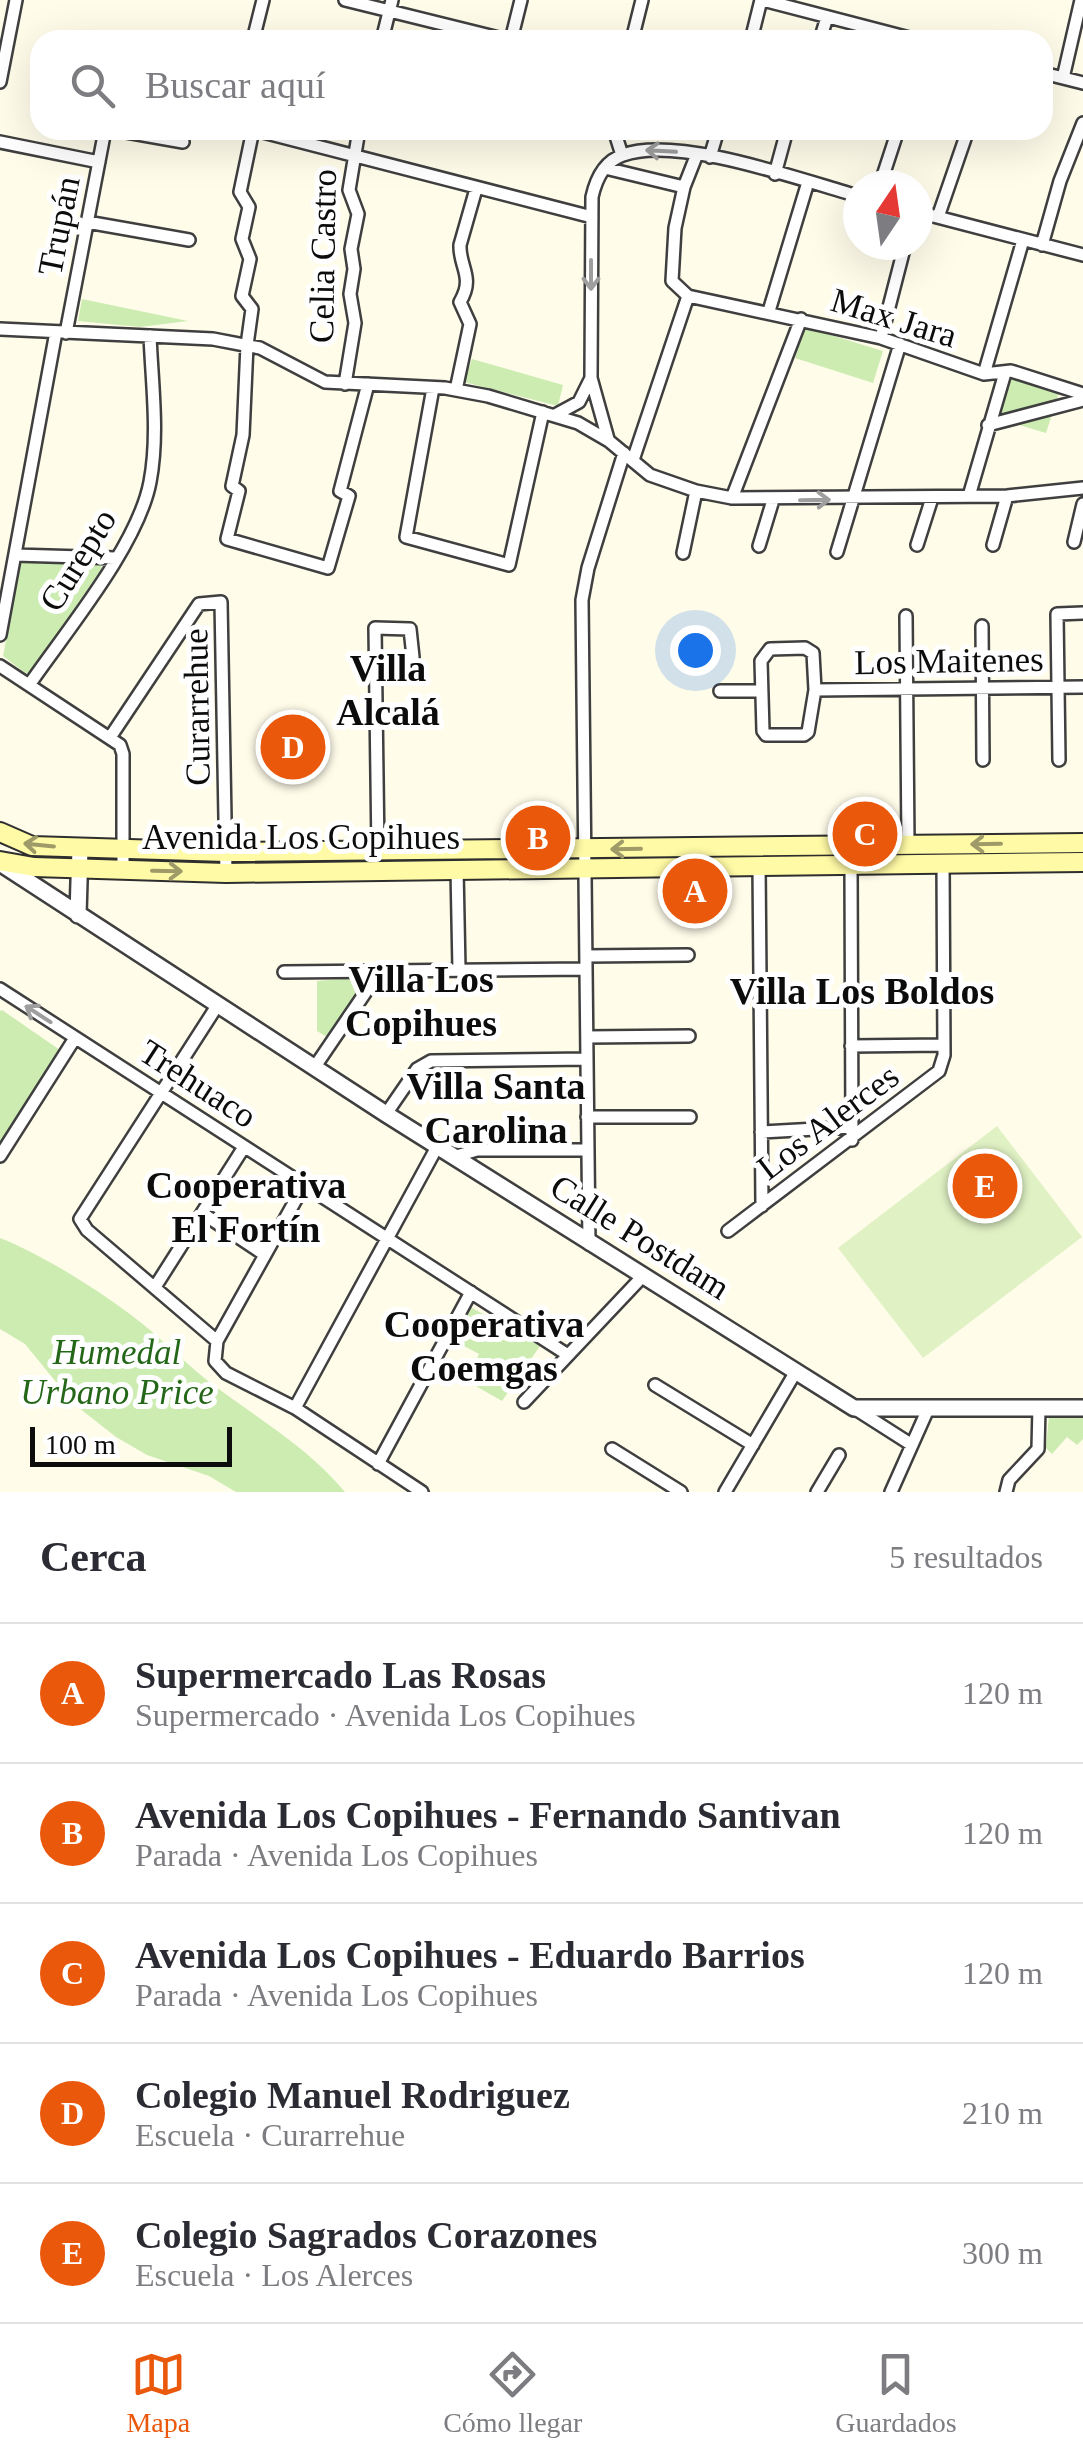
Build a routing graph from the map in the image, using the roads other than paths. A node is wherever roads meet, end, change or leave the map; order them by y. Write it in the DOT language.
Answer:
graph roads {
  1 [pos="16,0"];
  2 [pos="263,0"];
  3 [pos="345,0"];
  4 [pos="521,0"];
  5 [pos="642,0"];
  6 [pos="762,0"];
  7 [pos="1080,0"];
  8 [pos="390,5"];
  9 [pos="827,17"];
  10 [pos="256,30"];
  11 [pos="384,30"];
  12 [pos="475,30"];
  13 [pos="512,30"];
  14 [pos="634,30"];
  15 [pos="754,30"];
  16 [pos="823,30"];
  17 [pos="878,30"];
  18 [pos="4,43"];
  19 [pos="1053,76"];
  20 [pos="1063,78"];
  21 [pos="0,82"];
  22 [pos="1083,83"];
  23 [pos="1083,122"];
  24 [pos="103,140"];
  25 [pos="172,140"];
  26 [pos="252,140"];
  27 [pos="296,140"];
  28 [pos="357,140"];
  29 [pos="617,140"];
  30 [pos="712,140"];
  31 [pos="784,140"];
  32 [pos="895,140"];
  33 [pos="965,140"];
  34 [pos="0,142"];
  35 [pos="183,142"];
  36 [pos="354,154"];
  37 [pos="622,155"];
  38 [pos="704,155"];
  39 [pos="99,162"];
  40 [pos="604,168"];
  41 [pos="885,170"];
  42 [pos="775,174"];
  43 [pos="808,182"];
  44 [pos="684,187"];
  45 [pos="476,189"];
  46 [pos="843,192"];
  47 [pos="933,216"];
  48 [pos="592,217"];
  49 [pos="938,217"];
  50 [pos="88,222"];
  51 [pos="189,240"];
  52 [pos="1023,240"];
  53 [pos="1042,244"];
  54 [pos="1083,255"];
  55 [pos="901,260"];
  56 [pos="688,296"];
  57 [pos="769,311"];
  58 [pos="800,319"];
  59 [pos="0,329"];
  60 [pos="61,332"];
  61 [pos="150,336"];
  62 [pos="881,338"];
  63 [pos="900,344"];
  64 [pos="246,345"];
  65 [pos="1005,373"];
  66 [pos="984,374"];
  67 [pos="590,378"];
  68 [pos="345,384"];
  69 [pos="368,384"];
  70 [pos="433,388"];
  71 [pos="456,390"];
  72 [pos="1083,397"];
  73 [pos="549,413"];
  74 [pos="988,424"];
  75 [pos="609,440"];
  76 [pos="629,457"];
  77 [pos="1083,488"];
  78 [pos="696,491"];
  79 [pos="969,496"];
  80 [pos="1007,496"];
  81 [pos="732,498"];
  82 [pos="932,498"];
  83 [pos="773,500"];
  84 [pos="851,500"];
  85 [pos="1083,504"];
  86 [pos="1074,542"];
  87 [pos="917,545"];
  88 [pos="994,545"];
  89 [pos="759,546"];
  90 [pos="838,552"];
  91 [pos="683,553"];
  92 [pos="15,555"];
  93 [pos="116,558"];
  94 [pos="1083,613"];
  95 [pos="906,616"];
  96 [pos="982,626"];
  97 [pos="0,635"];
  98 [pos="376,659"];
  99 [pos="0,666"];
  100 [pos="30,685"];
  101 [pos="1083,686"];
  102 [pos="1058,687"];
  103 [pos="982,688"];
  104 [pos="908,689"];
  105 [pos="815,690"];
  106 [pos="720,691"];
  107 [pos="762,691"];
  108 [pos="111,736"];
  109 [pos="983,760"];
  110 [pos="1058,760"];
  111 [pos="0,832"];
  112 [pos="1083,843"];
  113 [pos="908,845"];
  114 [pos="80,848"];
  115 [pos="123,850"];
  116 [pos="226,852"];
  117 [pos="378,852"];
  118 [pos="943,854"];
  119 [pos="585,858"];
  120 [pos="0,862"];
  121 [pos="1083,862"];
  122 [pos="851,864"];
  123 [pos="760,865"];
  124 [pos="80,869"];
  125 [pos="457,869"];
  126 [pos="123,870"];
  127 [pos="226,873"];
  128 [pos="78,914"];
  129 [pos="688,955"];
  130 [pos="586,962"];
  131 [pos="459,970"];
  132 [pos="380,971"];
  133 [pos="284,972"];
  134 [pos="0,989"];
  135 [pos="217,1006"];
  136 [pos="689,1036"];
  137 [pos="586,1037"];
  138 [pos="75,1038"];
  139 [pos="944,1045"];
  140 [pos="851,1046"];
  141 [pos="587,1058"];
  142 [pos="314,1068"];
  143 [pos="161,1093"];
  144 [pos="386,1114"];
  145 [pos="588,1117"];
  146 [pos="690,1117"];
  147 [pos="762,1132"];
  148 [pos="852,1133"];
  149 [pos="244,1147"];
  150 [pos="438,1147"];
  151 [pos="588,1150"];
  152 [pos="0,1156"];
  153 [pos="454,1158"];
  154 [pos="304,1185"];
  155 [pos="762,1206"];
  156 [pos="202,1213"];
  157 [pos="728,1232"];
  158 [pos="387,1238"];
  159 [pos="589,1244"];
  160 [pos="265,1255"];
  161 [pos="642,1277"];
  162 [pos="154,1287"];
  163 [pos="471,1292"];
  164 [pos="217,1341"];
  165 [pos="568,1355"];
  166 [pos="795,1373"];
  167 [pos="655,1386"];
  168 [pos="524,1402"];
  169 [pos="1040,1407"];
  170 [pos="295,1408"];
  171 [pos="854,1408"];
  172 [pos="928,1408"];
  173 [pos="1083,1408"];
  174 [pos="912,1445"];
  175 [pos="752,1446"];
  176 [pos="612,1449"];
  177 [pos="839,1455"];
  178 [pos="378,1464"];
  179 [pos="422,1492"];
  180 [pos="681,1492"];
  181 [pos="725,1492"];
  182 [pos="817,1492"];
  183 [pos="892,1492"];
  184 [pos="1006,1492"];
  1 -- 18 [label="street"];
  2 -- 10 [label="street"];
  3 -- 8 [label="street"];
  4 -- 13 [label="street"];
  5 -- 14 [label="street"];
  6 -- 9 [label="street"];
  6 -- 15 [label="street"];
  7 -- 20 [label="street"];
  8 -- 11 [label="street"];
  8 -- 12 [label="street"];
  9 -- 16 [label="street"];
  9 -- 17 [label="street"];
  18 -- 21 [label="street"];
  19 -- 20 [label="street"];
  20 -- 22 [label="street"];
  23 -- 53 [label="street"];
  24 -- 39 [label="street, Trupán"];
  25 -- 35 [label="street"];
  26 -- 64 [label="street"];
  27 -- 36 [label="street"];
  28 -- 36 [label="street, Celia Castro"];
  29 -- 37 [label="street"];
  30 -- 38 [label="street"];
  31 -- 42 [label="street"];
  32 -- 41 [label="street"];
  33 -- 49 [label="street"];
  34 -- 39 [label="street"];
  36 -- 45 [label="street"];
  36 -- 68 [label="street, Celia Castro"];
  38 -- 37 [label="street, one-way"];
  37 -- 40 [label="street"];
  38 -- 42 [label="street"];
  38 -- 44 [label="street"];
  39 -- 50 [label="street, Trupán"];
  40 -- 44 [label="street"];
  40 -- 48 [label="street"];
  42 -- 43 [label="street"];
  43 -- 46 [label="street"];
  43 -- 57 [label="street"];
  44 -- 56 [label="street"];
  45 -- 48 [label="street"];
  45 -- 71 [label="street"];
  47 -- 49 [label="street"];
  48 -- 67 [label="street, one-way"];
  49 -- 52 [label="street"];
  50 -- 51 [label="street"];
  50 -- 60 [label="street, Trupán"];
  52 -- 53 [label="street"];
  52 -- 66 [label="street"];
  53 -- 54 [label="street"];
  55 -- 62 [label="street"];
  56 -- 57 [label="street, Max Jara"];
  56 -- 76 [label="street"];
  57 -- 58 [label="street, Max Jara"];
  58 -- 62 [label="street, Max Jara"];
  58 -- 81 [label="street"];
  59 -- 60 [label="street"];
  60 -- 61 [label="street"];
  60 -- 92 [label="street, Trupán"];
  61 -- 64 [label="street"];
  61 -- 93 [label="street, Curepto"];
  62 -- 63 [label="street, Max Jara"];
  63 -- 66 [label="street, Max Jara"];
  63 -- 84 [label="street"];
  64 -- 68 [label="street"];
  64 -- 69 [label="street, Celia Castro"];
  65 -- 66 [label="street, Max Jara"];
  65 -- 72 [label="street, Max Jara"];
  65 -- 74 [label="street"];
  67 -- 73 [label="street"];
  67 -- 75 [label="street"];
  68 -- 69 [label="street"];
  69 -- 70 [label="street"];
  70 -- 71 [label="street"];
  70 -- 73 [label="street"];
  71 -- 73 [label="street"];
  72 -- 74 [label="street"];
  73 -- 75 [label="street"];
  74 -- 79 [label="street"];
  75 -- 76 [label="street"];
  76 -- 78 [label="street"];
  76 -- 119 [label="street"];
  77 -- 80 [label="street"];
  78 -- 81 [label="street"];
  78 -- 91 [label="street"];
  79 -- 80 [label="street"];
  79 -- 82 [label="street"];
  80 -- 88 [label="street"];
  81 -- 83 [label="street"];
  82 -- 84 [label="street"];
  82 -- 87 [label="street"];
  83 -- 84 [label="street, one-way"];
  83 -- 89 [label="street"];
  84 -- 90 [label="street"];
  85 -- 86 [label="street"];
  92 -- 93 [label="street"];
  92 -- 97 [label="street, Trupán"];
  93 -- 100 [label="street, Curepto"];
  94 -- 102 [label="street"];
  95 -- 104 [label="street"];
  96 -- 103 [label="street"];
  98 -- 117 [label="street"];
  99 -- 100 [label="street"];
  100 -- 108 [label="street"];
  101 -- 102 [label="street, Los Maitenes"];
  102 -- 103 [label="street, Los Maitenes"];
  102 -- 110 [label="street"];
  103 -- 104 [label="street, Los Maitenes"];
  103 -- 109 [label="street"];
  104 -- 105 [label="street, Los Maitenes"];
  104 -- 113 [label="street"];
  105 -- 107 [label="street"];
  105 -- 107 [label="street"];
  106 -- 107 [label="street"];
  108 -- 115 [label="street"];
  108 -- 116 [label="street, Curarrehue"];
  114 -- 111 [label="main road, one-way"];
  112 -- 118 [label="main road, Avenida Los Copihues, one-way"];
  113 -- 118 [label="main road, Avenida Los Copihues"];
  113 -- 119 [label="main road, Avenida Los Copihues, one-way"];
  114 -- 115 [label="main road, Avenida Los Copihues"];
  114 -- 124 [label="street"];
  115 -- 116 [label="main road, Avenida Los Copihues"];
  115 -- 126 [label="street"];
  116 -- 117 [label="main road, Avenida Los Copihues"];
  116 -- 127 [label="street, Curarrehue"];
  117 -- 119 [label="main road, Avenida Los Copihues"];
  118 -- 121 [label="main road, Avenida Los Copihues"];
  118 -- 122 [label="main road, Avenida Los Copihues"];
  118 -- 139 [label="street, Los Alerces"];
  119 -- 123 [label="main road, Avenida Los Copihues"];
  119 -- 125 [label="main road, Avenida Los Copihues"];
  119 -- 130 [label="street"];
  120 -- 124 [label="main road, Avenida Los Copihues"];
  120 -- 128 [label="street, Calle Postdam"];
  122 -- 123 [label="main road, Avenida Los Copihues"];
  122 -- 140 [label="street"];
  123 -- 147 [label="street"];
  124 -- 126 [label="main road, Avenida Los Copihues"];
  124 -- 128 [label="street"];
  125 -- 127 [label="main road, Avenida Los Copihues"];
  125 -- 131 [label="street"];
  126 -- 127 [label="main road, Avenida Los Copihues, one-way"];
  128 -- 135 [label="street, Calle Postdam"];
  129 -- 130 [label="street"];
  130 -- 131 [label="street"];
  130 -- 137 [label="street"];
  131 -- 132 [label="street"];
  132 -- 133 [label="street"];
  132 -- 142 [label="street"];
  138 -- 134 [label="street, Trehuaco, one-way"];
  135 -- 142 [label="street, Calle Postdam"];
  135 -- 143 [label="street"];
  136 -- 137 [label="street"];
  137 -- 141 [label="street"];
  138 -- 143 [label="street, Trehuaco"];
  138 -- 152 [label="street"];
  139 -- 140 [label="street, Los Alerces"];
  139 -- 148 [label="street, Los Alerces"];
  140 -- 148 [label="street"];
  141 -- 144 [label="street"];
  141 -- 145 [label="street"];
  142 -- 144 [label="street, Calle Postdam"];
  143 -- 149 [label="street, Trehuaco"];
  143 -- 162 [label="street"];
  144 -- 150 [label="street, Calle Postdam"];
  145 -- 146 [label="street"];
  145 -- 151 [label="street"];
  147 -- 148 [label="street, Los Alerces"];
  147 -- 155 [label="street"];
  148 -- 155 [label="street, Los Alerces"];
  149 -- 154 [label="street, Trehuaco"];
  149 -- 156 [label="street"];
  150 -- 153 [label="street, Calle Postdam"];
  150 -- 158 [label="street"];
  151 -- 153 [label="street"];
  151 -- 159 [label="street"];
  153 -- 159 [label="street, Calle Postdam"];
  154 -- 158 [label="street, Trehuaco"];
  154 -- 160 [label="street"];
  155 -- 157 [label="street, Los Alerces"];
  156 -- 160 [label="street"];
  156 -- 162 [label="street"];
  158 -- 163 [label="street, Trehuaco"];
  158 -- 170 [label="street"];
  159 -- 161 [label="street, Calle Postdam"];
  160 -- 164 [label="street"];
  161 -- 165 [label="street"];
  161 -- 166 [label="street, Calle Postdam"];
  162 -- 164 [label="street"];
  163 -- 165 [label="street, Trehuaco"];
  163 -- 178 [label="street"];
  164 -- 170 [label="street"];
  165 -- 168 [label="street"];
  166 -- 171 [label="street, Calle Postdam"];
  166 -- 175 [label="street"];
  167 -- 175 [label="street"];
  169 -- 172 [label="street"];
  169 -- 173 [label="street"];
  169 -- 184 [label="street"];
  170 -- 178 [label="street"];
  171 -- 172 [label="street"];
  171 -- 174 [label="street"];
  172 -- 174 [label="street"];
  174 -- 183 [label="street"];
  175 -- 181 [label="street"];
  176 -- 180 [label="street"];
  177 -- 182 [label="street"];
  178 -- 179 [label="street"];
}
